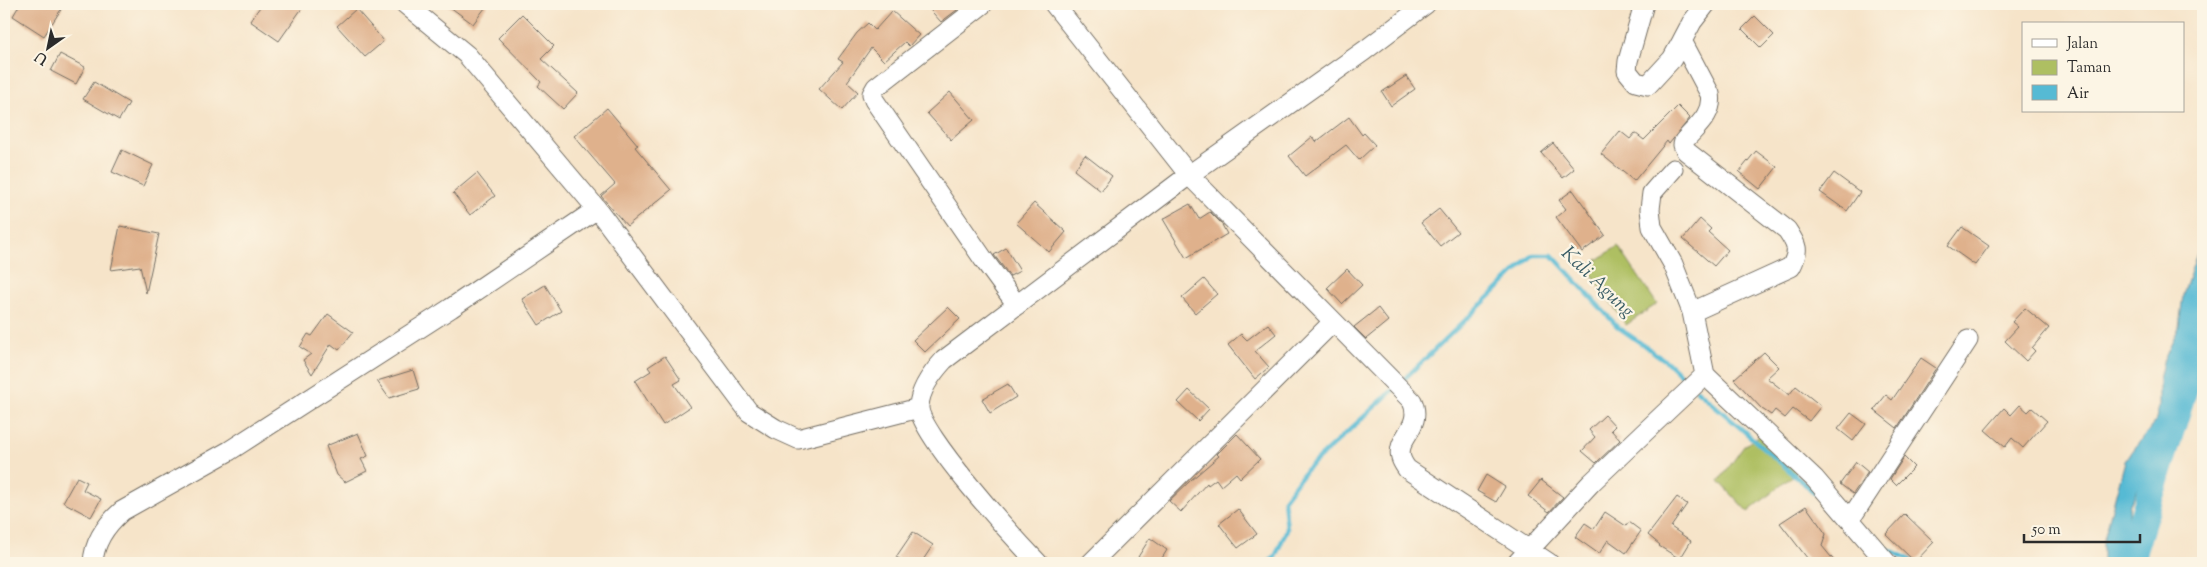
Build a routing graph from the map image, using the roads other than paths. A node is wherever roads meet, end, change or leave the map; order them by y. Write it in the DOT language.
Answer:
graph roads {
  1 [pos="405,4"];
  2 [pos="983,4"];
  3 [pos="1054,4"];
  4 [pos="1426,4"];
  5 [pos="1644,4"];
  6 [pos="1706,4"];
  7 [pos="1682,41"];
  8 [pos="1673,169"];
  9 [pos="1188,175"];
  10 [pos="598,209"];
  11 [pos="1017,305"];
  12 [pos="1692,312"];
  13 [pos="1332,322"];
  14 [pos="1968,340"];
  15 [pos="1703,378"];
  16 [pos="918,408"];
  17 [pos="1854,522"];
  18 [pos="1523,557"];
  19 [pos="1884,559"];
  20 [pos="93,563"];
  21 [pos="1038,563"];
  22 [pos="1091,563"];
  23 [pos="1549,563"];
  1 -- 10 [label="street"];
  2 -- 11 [label="street"];
  3 -- 9 [label="street"];
  4 -- 9 [label="street"];
  5 -- 7 [label="street"];
  6 -- 7 [label="street"];
  7 -- 12 [label="street"];
  8 -- 12 [label="street"];
  9 -- 11 [label="street"];
  9 -- 13 [label="street"];
  10 -- 16 [label="street"];
  10 -- 20 [label="street"];
  11 -- 16 [label="street"];
  12 -- 15 [label="street"];
  13 -- 18 [label="street"];
  13 -- 22 [label="street"];
  14 -- 17 [label="street"];
  15 -- 17 [label="street"];
  15 -- 18 [label="street"];
  16 -- 21 [label="street"];
  17 -- 19 [label="street"];
  18 -- 23 [label="street"];
}
